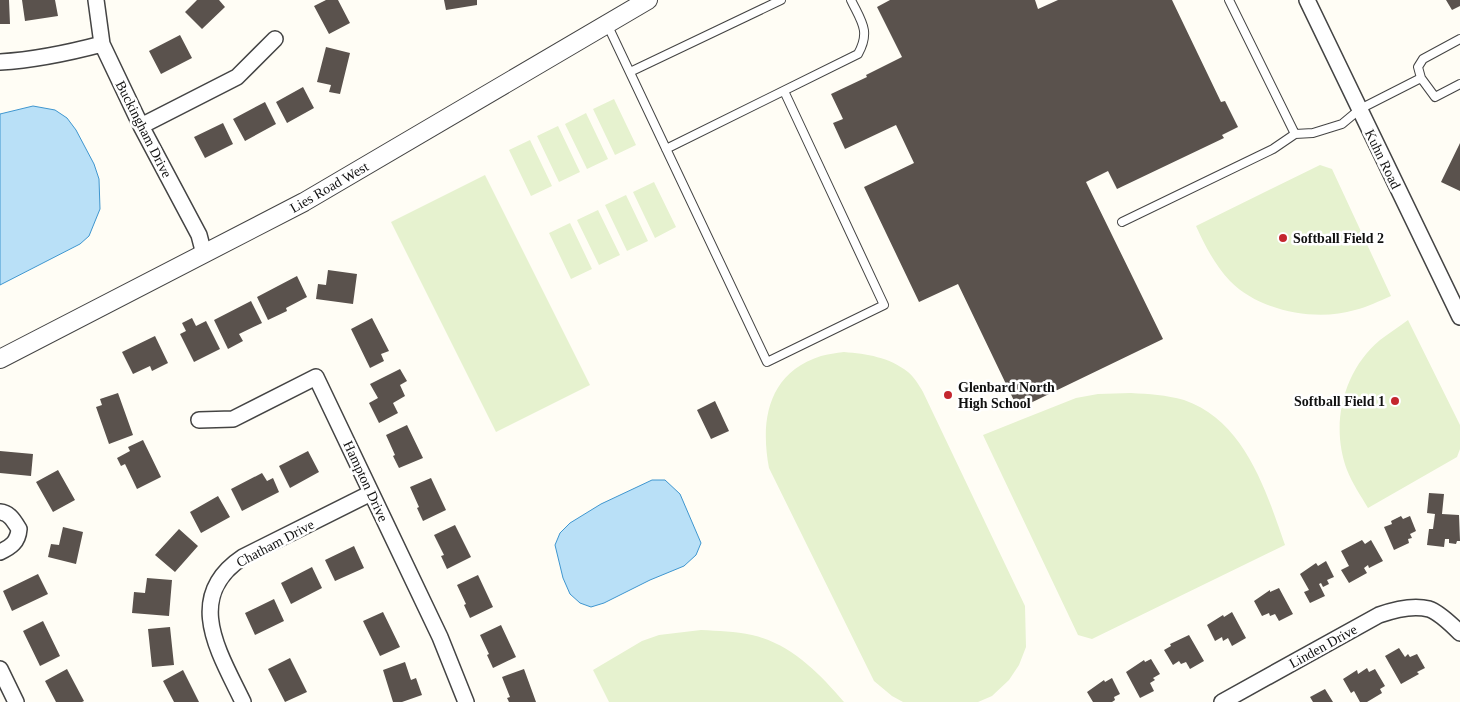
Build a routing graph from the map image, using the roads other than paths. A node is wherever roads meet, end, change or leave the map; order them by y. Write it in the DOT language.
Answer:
graph roads {
  1 [pos="96,0"];
  2 [pos="648,0"];
  3 [pos="781,0"];
  4 [pos="851,0"];
  5 [pos="1228,0"];
  6 [pos="1307,0"];
  7 [pos="607,24"];
  8 [pos="275,39"];
  9 [pos="1460,39"];
  10 [pos="102,44"];
  11 [pos="0,62"];
  12 [pos="630,72"];
  13 [pos="1421,78"];
  14 [pos="1460,84"];
  15 [pos="784,91"];
  16 [pos="1360,109"];
  17 [pos="141,126"];
  18 [pos="1295,134"];
  19 [pos="666,149"];
  20 [pos="1122,222"];
  21 [pos="204,254"];
  22 [pos="1460,317"];
  23 [pos="0,359"];
  24 [pos="199,420"];
  25 [pos="371,493"];
  26 [pos="0,512"];
  27 [pos="0,552"];
  28 [pos="1460,633"];
  29 [pos="0,669"];
  30 [pos="16,702"];
  31 [pos="243,702"];
  32 [pos="466,702"];
  33 [pos="1222,702"];
  1 -- 10 [label="street, Buckingham Drive"];
  2 -- 7 [label="street, Lies Road West"];
  3 -- 12 [label="lane"];
  4 -- 15 [label="lane"];
  5 -- 18 [label="lane"];
  6 -- 16 [label="street, Kuhn Road"];
  7 -- 12 [label="lane"];
  7 -- 21 [label="street, Lies Road West"];
  8 -- 17 [label="street"];
  9 -- 13 [label="lane"];
  10 -- 11 [label="street"];
  10 -- 17 [label="street, Buckingham Drive"];
  12 -- 19 [label="lane"];
  13 -- 14 [label="lane"];
  13 -- 16 [label="lane"];
  15 -- 19 [label="lane"];
  15 -- 19 [label="lane"];
  16 -- 18 [label="lane"];
  16 -- 22 [label="street, Kuhn Road"];
  17 -- 21 [label="street, Buckingham Drive"];
  18 -- 20 [label="lane"];
  21 -- 23 [label="street, Lies Road West"];
  24 -- 25 [label="street, Hampton Drive"];
  25 -- 31 [label="street, Chatham Drive"];
  25 -- 32 [label="street, Hampton Drive"];
  26 -- 27 [label="street"];
  28 -- 33 [label="street, Linden Drive"];
  29 -- 30 [label="street"];
}
